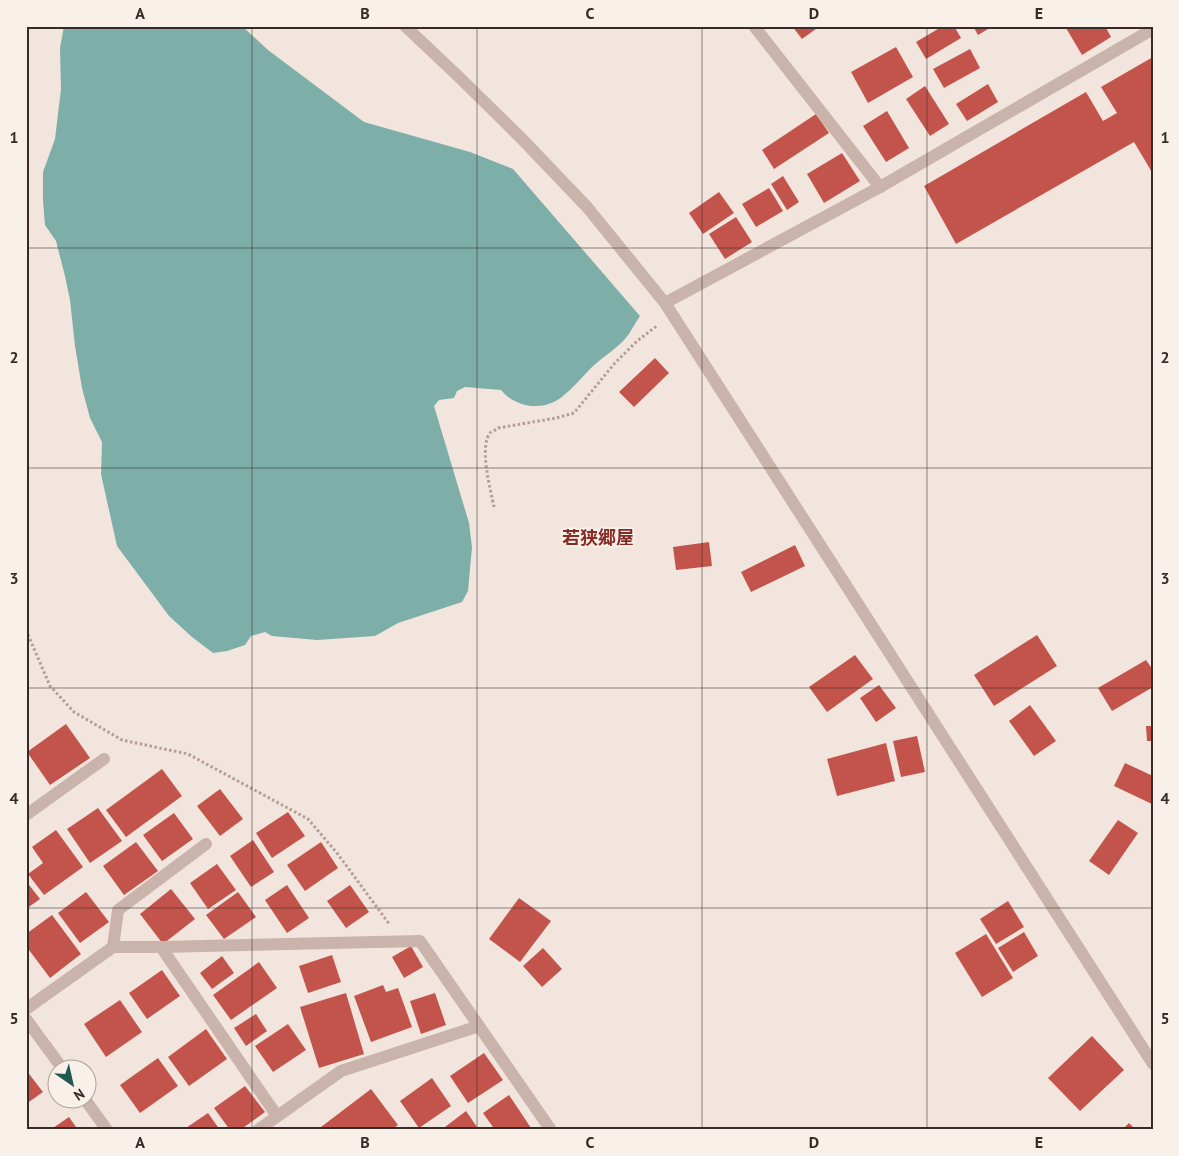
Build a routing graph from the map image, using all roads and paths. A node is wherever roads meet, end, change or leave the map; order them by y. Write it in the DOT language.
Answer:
graph roads {
  1 [pos="405,26"];
  2 [pos="754,26"];
  3 [pos="1153,29"];
  4 [pos="880,187"];
  5 [pos="668,308"];
  6 [pos="494,507"];
  7 [pos="26,630"];
  8 [pos="104,759"];
  9 [pos="26,816"];
  10 [pos="206,844"];
  11 [pos="402,942"];
  12 [pos="113,947"];
  13 [pos="161,947"];
  14 [pos="26,1009"];
  15 [pos="26,1019"];
  16 [pos="480,1026"];
  17 [pos="55,1058"];
  18 [pos="1153,1064"];
  19 [pos="91,1108"];
  20 [pos="277,1116"];
  21 [pos="107,1130"];
  22 [pos="258,1130"];
  23 [pos="551,1130"];
  1 -- 5 [label="street"];
  2 -- 4 [label="street"];
  3 -- 4 [label="street"];
  4 -- 5 [label="street"];
  5 -- 6 [label="path"];
  5 -- 18 [label="street"];
  7 -- 11 [label="path"];
  8 -- 9 [label="street"];
  10 -- 12 [label="street"];
  11 -- 13 [label="street"];
  11 -- 16 [label="street"];
  12 -- 13 [label="street"];
  12 -- 14 [label="street"];
  13 -- 20 [label="street"];
  15 -- 17 [label="street"];
  16 -- 20 [label="street"];
  16 -- 23 [label="street"];
  19 -- 21 [label="street"];
  20 -- 22 [label="street"];
}
